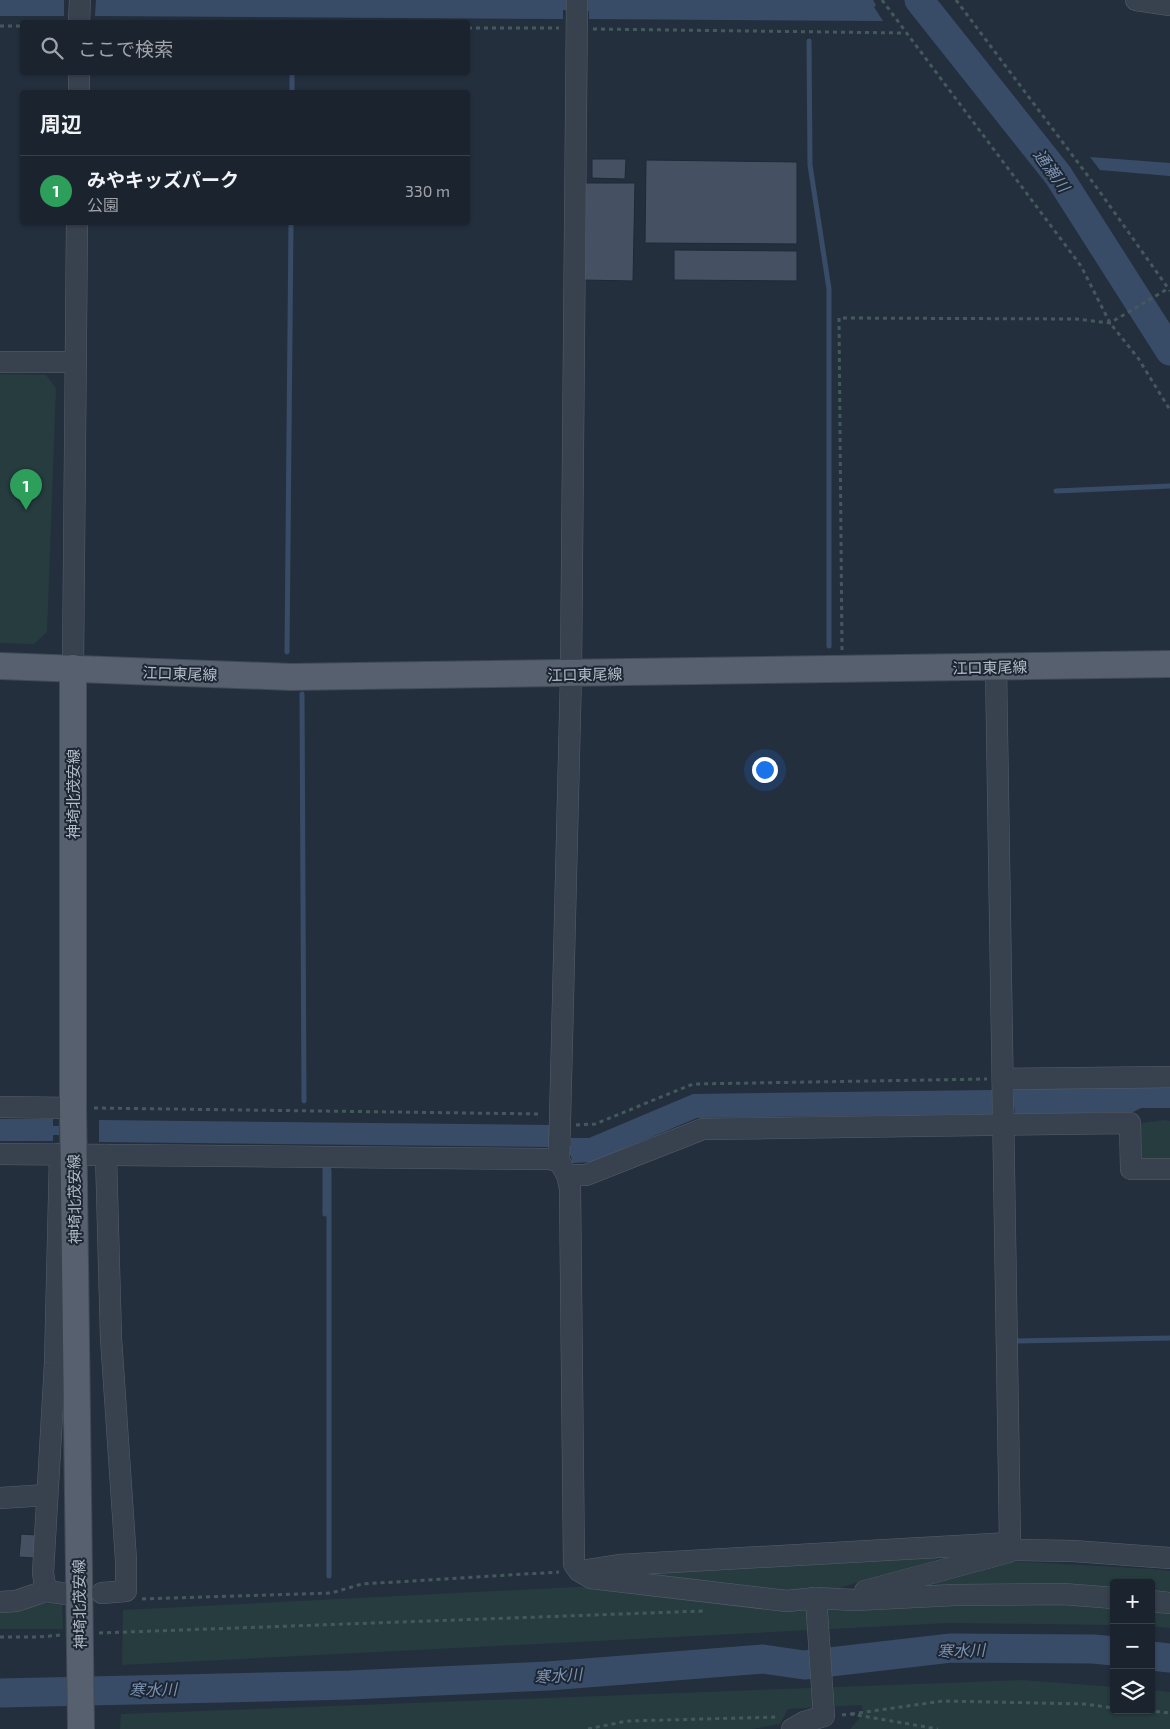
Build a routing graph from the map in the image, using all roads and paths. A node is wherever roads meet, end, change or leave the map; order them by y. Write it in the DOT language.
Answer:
graph roads {
  1 [pos="80,0"];
  2 [pos="956,0"];
  3 [pos="1136,0"];
  4 [pos="883,2"];
  5 [pos="1170,5"];
  6 [pos="577,14"];
  7 [pos="79,20"];
  8 [pos="0,26"];
  9 [pos="20,26"];
  10 [pos="470,28"];
  11 [pos="905,33"];
  12 [pos="79,75"];
  13 [pos="79,90"];
  14 [pos="77,225"];
  15 [pos="1170,289"];
  16 [pos="1110,323"];
  17 [pos="0,362"];
  18 [pos="76,362"];
  19 [pos="1170,410"];
  20 [pos="1170,664"];
  21 [pos="0,666"];
  22 [pos="996,667"];
  23 [pos="73,668"];
  24 [pos="842,669"];
  25 [pos="571,674"];
  26 [pos="1170,1076"];
  27 [pos="1003,1102"];
  28 [pos="0,1107"];
  29 [pos="73,1108"];
  30 [pos="561,1148"];
  31 [pos="0,1154"];
  32 [pos="67,1155"];
  33 [pos="106,1155"];
  34 [pos="1170,1169"];
  35 [pos="47,1495"];
  36 [pos="0,1498"];
  37 [pos="1013,1546"];
  38 [pos="1170,1558"];
  39 [pos="579,1571"];
  40 [pos="126,1591"];
  41 [pos="102,1594"];
  42 [pos="1110,1598"];
  43 [pos="1155,1601"];
  44 [pos="0,1602"];
  45 [pos="823,1602"];
  46 [pos="1170,1603"];
  47 [pos="708,1611"];
  48 [pos="79,1633"];
  49 [pos="0,1637"];
  50 [pos="1110,1707"];
  51 [pos="1155,1712"];
  52 [pos="1170,1713"];
  53 [pos="851,1714"];
  54 [pos="811,1719"];
  55 [pos="81,1729"];
  56 [pos="588,1729"];
  57 [pos="938,1729"];
  1 -- 7 [label="street"];
  2 -- 15 [label="path"];
  3 -- 5 [label="street"];
  4 -- 11 [label="path"];
  6 -- 10 [label="path"];
  6 -- 11 [label="path"];
  6 -- 25 [label="street"];
  8 -- 9 [label="path"];
  11 -- 16 [label="path"];
  12 -- 13 [label="street"];
  14 -- 18 [label="street"];
  15 -- 16 [label="path"];
  16 -- 19 [label="path"];
  16 -- 24 [label="path"];
  17 -- 18 [label="street"];
  18 -- 23 [label="street"];
  20 -- 22 [label="main road, 江口東尾線"];
  21 -- 23 [label="main road, 江口東尾線"];
  22 -- 24 [label="main road, 江口東尾線"];
  22 -- 27 [label="street"];
  23 -- 25 [label="main road, 江口東尾線"];
  23 -- 29 [label="main road, 神埼北茂安線"];
  24 -- 25 [label="main road, 江口東尾線"];
  25 -- 30 [label="street"];
  26 -- 27 [label="street"];
  27 -- 30 [label="street"];
  27 -- 30 [label="path"];
  27 -- 34 [label="street"];
  27 -- 37 [label="street"];
  28 -- 29 [label="street"];
  29 -- 30 [label="path"];
  29 -- 32 [label="main road, 神埼北茂安線"];
  30 -- 33 [label="street"];
  30 -- 39 [label="street"];
  31 -- 32 [label="street"];
  32 -- 33 [label="street"];
  32 -- 35 [label="street"];
  32 -- 48 [label="main road, 神埼北茂安線"];
  33 -- 40 [label="street"];
  35 -- 36 [label="street"];
  35 -- 44 [label="street"];
  37 -- 38 [label="street"];
  37 -- 39 [label="street"];
  37 -- 45 [label="street"];
  39 -- 40 [label="path"];
  39 -- 45 [label="street"];
  40 -- 41 [label="street"];
  42 -- 45 [label="street"];
  43 -- 46 [label="street"];
  45 -- 54 [label="street"];
  47 -- 48 [label="path"];
  48 -- 49 [label="path"];
  48 -- 55 [label="main road, 神埼北茂安線"];
  50 -- 53 [label="path"];
  51 -- 52 [label="path"];
  53 -- 54 [label="path"];
  53 -- 57 [label="path"];
  54 -- 56 [label="path"];
}
